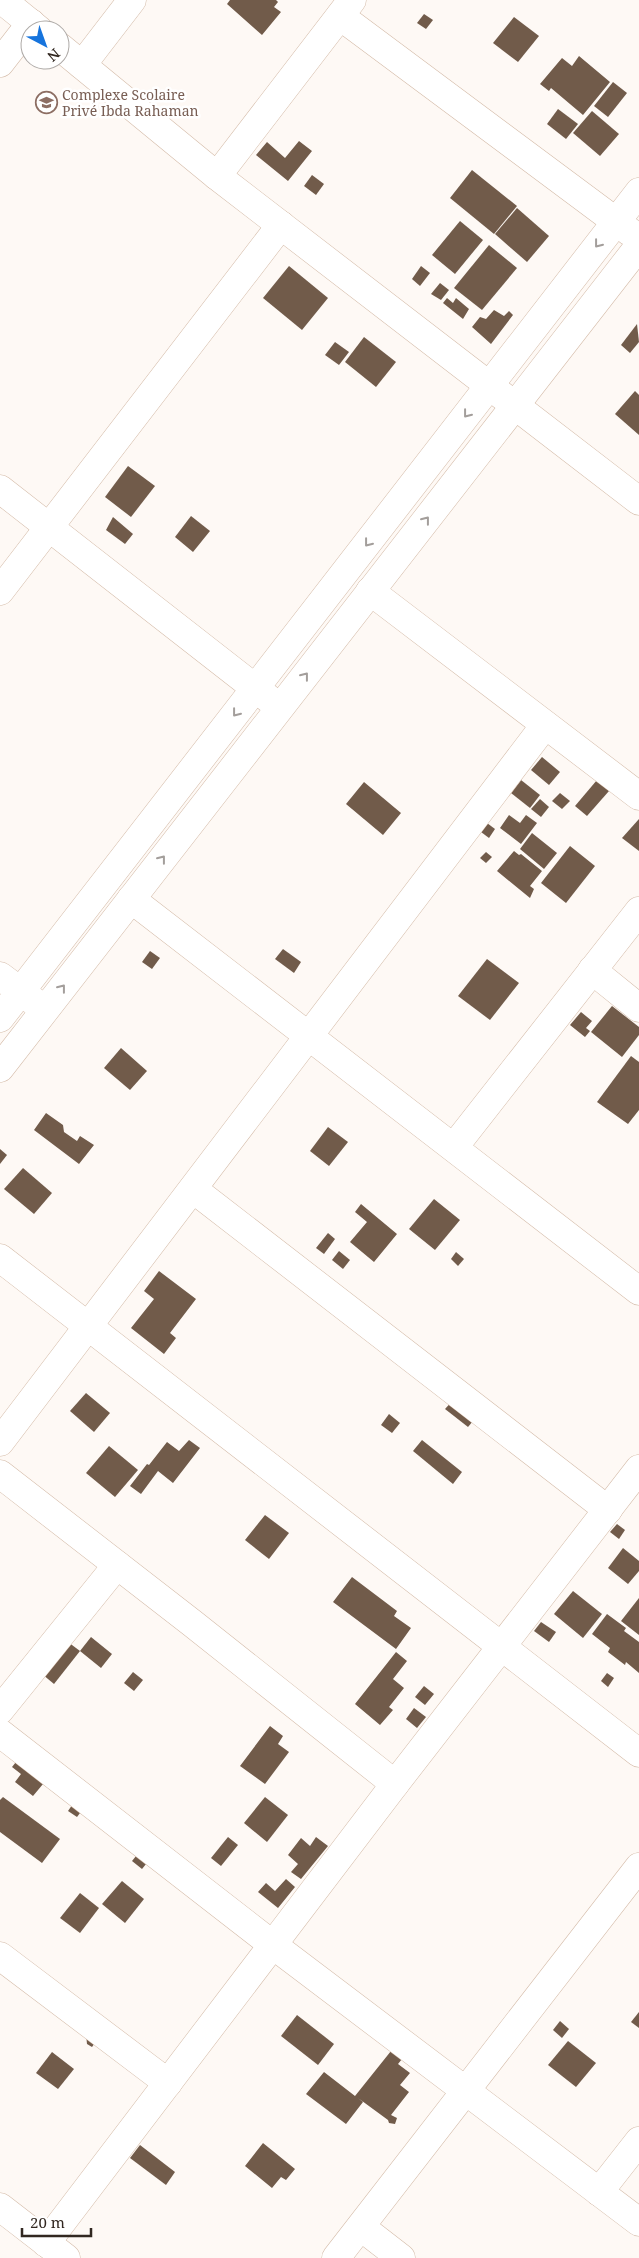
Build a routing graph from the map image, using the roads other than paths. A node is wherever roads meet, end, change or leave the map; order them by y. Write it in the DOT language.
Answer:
graph roads {
  1 [pos="2,0"];
  2 [pos="132,0"];
  3 [pos="346,8"];
  4 [pos="26,20"];
  5 [pos="20,42"];
  6 [pos="70,55"];
  7 [pos="0,63"];
  8 [pos="82,65"];
  9 [pos="217,176"];
  10 [pos="639,192"];
  11 [pos="616,222"];
  12 [pos="281,225"];
  13 [pos="639,239"];
  14 [pos="639,246"];
  15 [pos="489,386"];
  16 [pos="515,405"];
  17 [pos="0,490"];
  18 [pos="639,501"];
  19 [pos="49,528"];
  20 [pos="0,591"];
  21 [pos="370,591"];
  22 [pos="255,689"];
  23 [pos="280,708"];
  24 [pos="545,725"];
  25 [pos="639,796"];
  26 [pos="131,898"];
  27 [pos="639,911"];
  28 [pos="592,970"];
  29 [pos="10,984"];
  30 [pos="639,1008"];
  31 [pos="45,1010"];
  32 [pos="0,1018"];
  33 [pos="308,1036"];
  34 [pos="0,1068"];
  35 [pos="454,1147"];
  36 [pos="192,1189"];
  37 [pos="0,1258"];
  38 [pos="639,1291"];
  39 [pos="88,1326"];
  40 [pos="0,1442"];
  41 [pos="639,1469"];
  42 [pos="0,1474"];
  43 [pos="608,1510"];
  44 [pos="117,1565"];
  45 [pos="502,1645"];
  46 [pos="0,1710"];
  47 [pos="0,1733"];
  48 [pos="639,1753"];
  49 [pos="394,1784"];
  50 [pos="639,1867"];
  51 [pos="273,1945"];
  52 [pos="0,1956"];
  53 [pos="168,2083"];
  54 [pos="466,2091"];
  55 [pos="639,2141"];
  56 [pos="599,2192"];
  57 [pos="0,2207"];
  58 [pos="639,2222"];
  59 [pos="361,2227"];
  60 [pos="56,2250"];
  61 [pos="336,2258"];
  62 [pos="401,2258"];
  1 -- 4 [label="street"];
  2 -- 8 [label="street"];
  3 -- 9 [label="street"];
  3 -- 11 [label="street"];
  5 -- 7 [label="street"];
  6 -- 8 [label="street"];
  8 -- 9 [label="street"];
  9 -- 12 [label="street"];
  10 -- 11 [label="street"];
  11 -- 13 [label="street"];
  11 -- 15 [label="street, one-way"];
  12 -- 15 [label="street"];
  12 -- 19 [label="street"];
  14 -- 16 [label="street"];
  15 -- 16 [label="street"];
  15 -- 22 [label="street, one-way"];
  16 -- 18 [label="street"];
  21 -- 16 [label="street, one-way"];
  17 -- 19 [label="street"];
  19 -- 20 [label="street"];
  19 -- 22 [label="street"];
  23 -- 21 [label="street, one-way"];
  21 -- 24 [label="street"];
  22 -- 23 [label="street"];
  22 -- 29 [label="street, one-way"];
  26 -- 23 [label="street, one-way"];
  24 -- 25 [label="street"];
  24 -- 33 [label="street"];
  31 -- 26 [label="street, one-way"];
  26 -- 33 [label="street"];
  27 -- 28 [label="street"];
  28 -- 30 [label="street"];
  28 -- 35 [label="street"];
  29 -- 31 [label="street"];
  29 -- 32 [label="street"];
  31 -- 34 [label="street"];
  33 -- 35 [label="street"];
  33 -- 36 [label="street"];
  35 -- 38 [label="street"];
  36 -- 39 [label="street"];
  36 -- 43 [label="street"];
  37 -- 39 [label="street"];
  39 -- 40 [label="street"];
  39 -- 45 [label="street"];
  41 -- 43 [label="street"];
  42 -- 44 [label="street"];
  43 -- 45 [label="street"];
  44 -- 46 [label="street"];
  44 -- 49 [label="street"];
  45 -- 48 [label="street"];
  45 -- 49 [label="street"];
  47 -- 51 [label="street"];
  49 -- 51 [label="street"];
  50 -- 54 [label="street"];
  51 -- 53 [label="street"];
  51 -- 54 [label="street"];
  52 -- 53 [label="street"];
  53 -- 60 [label="street"];
  54 -- 56 [label="street"];
  54 -- 59 [label="street"];
  55 -- 56 [label="street"];
  56 -- 58 [label="street"];
  57 -- 60 [label="street"];
  59 -- 61 [label="street"];
  59 -- 62 [label="street"];
}
